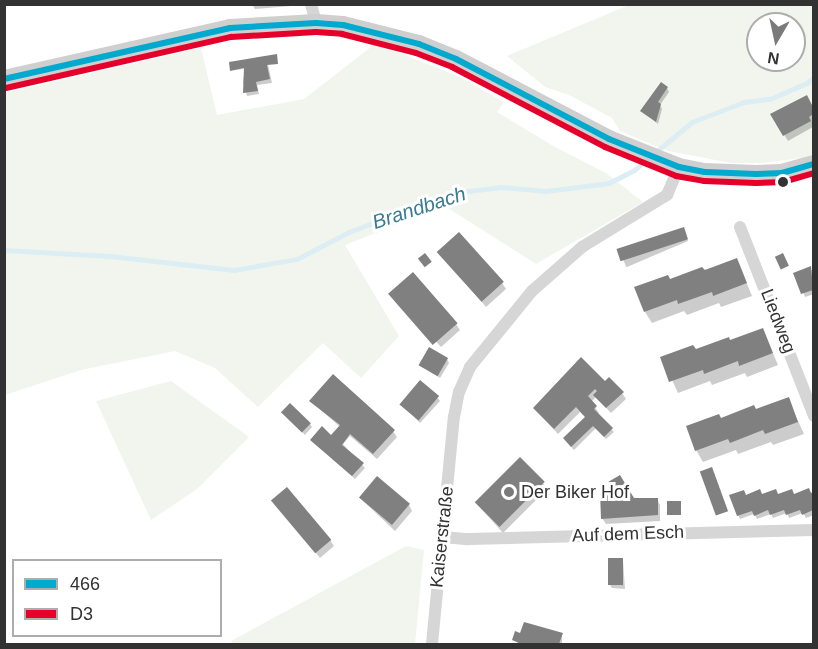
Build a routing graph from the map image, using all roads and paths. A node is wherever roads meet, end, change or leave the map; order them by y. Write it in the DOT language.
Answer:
graph roads {
  1 [pos="311,4"];
  2 [pos="316,23"];
  3 [pos="4,79"];
  4 [pos="813,164"];
  5 [pos="672,165"];
  6 [pos="741,227"];
  7 [pos="813,416"];
  8 [pos="813,530"];
  9 [pos="442,537"];
  10 [pos="432,645"];
  1 -- 2 [label="street"];
  2 -- 3 [label="main road"];
  2 -- 5 [label="main road"];
  4 -- 5 [label="main road"];
  5 -- 9 [label="street, Kaiserstraße"];
  6 -- 7 [label="street, Liedweg"];
  8 -- 9 [label="street, Auf dem Esch"];
  9 -- 10 [label="street, Kaiserstraße"];
}
